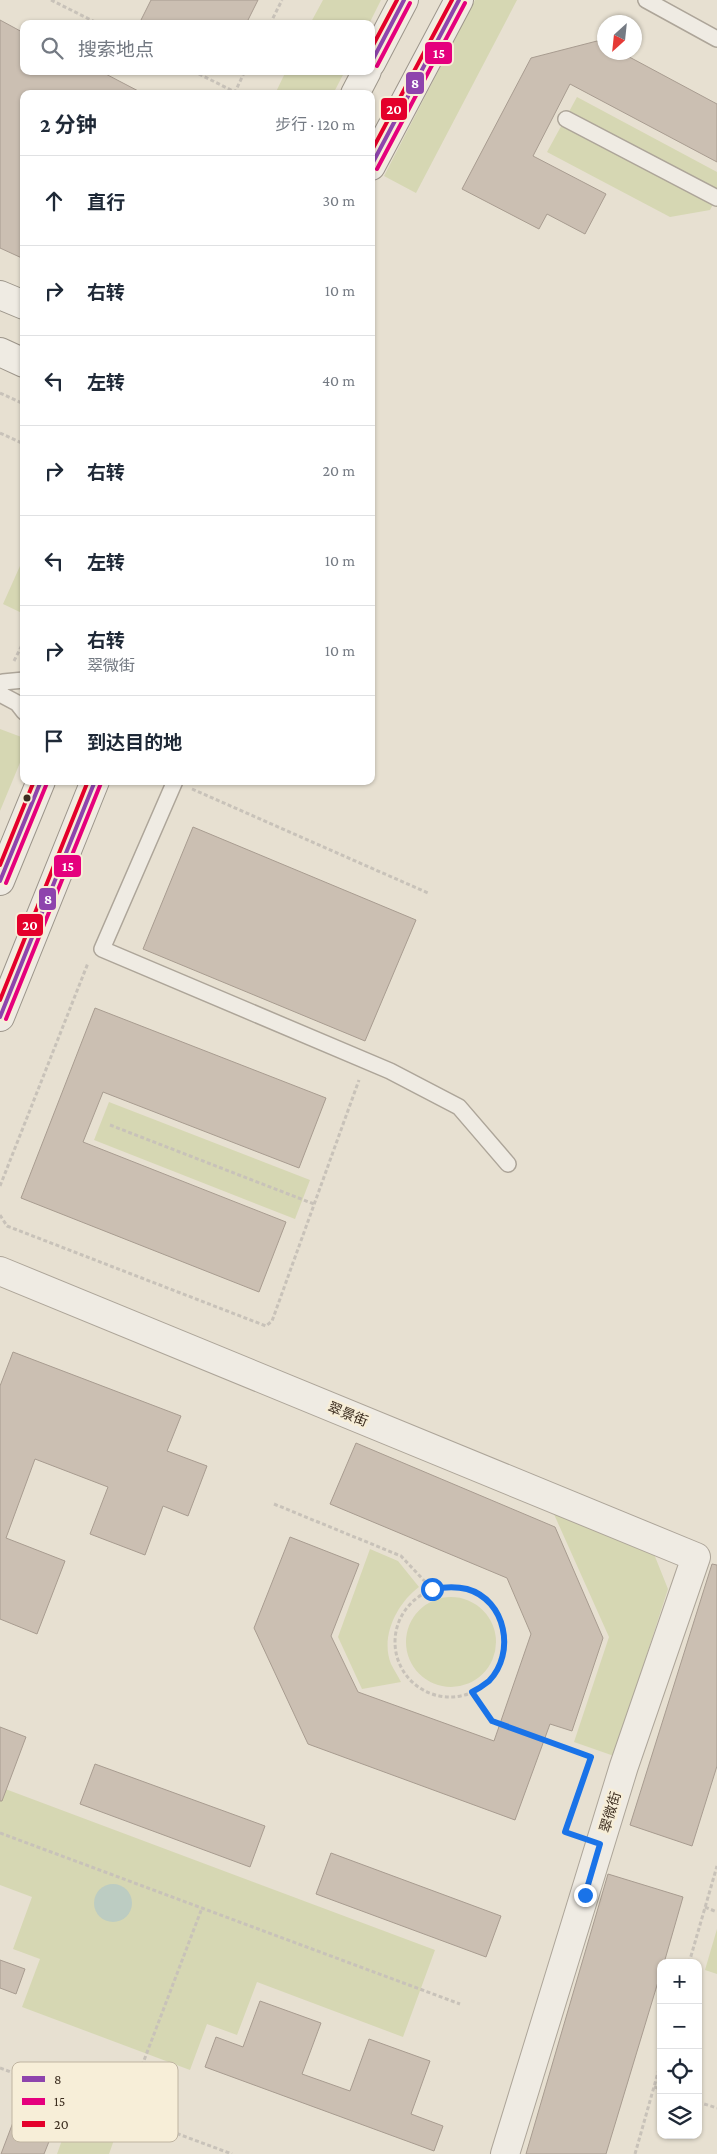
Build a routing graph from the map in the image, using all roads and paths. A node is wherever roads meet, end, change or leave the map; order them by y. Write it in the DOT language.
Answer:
graph roads {
  1 [pos="52,0"];
  2 [pos="282,0"];
  3 [pos="404,0"];
  4 [pos="459,0"];
  5 [pos="646,0"];
  6 [pos="91,20"];
  7 [pos="272,20"];
  8 [pos="717,39"];
  9 [pos="375,55"];
  10 [pos="201,75"];
  11 [pos="244,75"];
  12 [pos="365,75"];
  13 [pos="231,90"];
  14 [pos="236,90"];
  15 [pos="357,90"];
  16 [pos="566,119"];
  17 [pos="375,158"];
  18 [pos="717,198"];
  19 [pos="0,295"];
  20 [pos="20,304"];
  21 [pos="0,352"];
  22 [pos="20,361"];
  23 [pos="0,393"];
  24 [pos="20,402"];
  25 [pos="0,433"];
  26 [pos="20,442"];
  27 [pos="20,681"];
  28 [pos="1,688"];
  29 [pos="20,707"];
  30 [pos="39,785"];
  31 [pos="93,785"];
  32 [pos="179,785"];
  33 [pos="185,785"];
  34 [pos="0,881"];
  35 [pos="428,892"];
  36 [pos="102,949"];
  37 [pos="0,1017"];
  38 [pos="366,1061"];
  39 [pos="110,1126"];
  40 [pos="508,1164"];
  41 [pos="0,1186"];
  42 [pos="314,1204"];
  43 [pos="0,1215"];
  44 [pos="0,1271"];
  45 [pos="274,1504"];
  46 [pos="696,1557"];
  47 [pos="432,1589"];
  48 [pos="472,1692"];
  49 [pos="0,1833"];
  50 [pos="600,1844"];
  51 [pos="717,1866"];
  52 [pos="705,1907"];
  53 [pos="202,1908"];
  54 [pos="717,1912"];
  55 [pos="690,1959"];
  56 [pos="460,2004"];
  57 [pos="143,2062"];
  58 [pos="0,2068"];
  59 [pos="12,2072"];
  60 [pos="657,2076"];
  61 [pos="654,2087"];
  62 [pos="657,2088"];
  63 [pos="702,2103"];
  64 [pos="717,2108"];
  65 [pos="178,2134"];
  66 [pos="232,2154"];
  67 [pos="505,2154"];
  68 [pos="635,2154"];
  1 -- 6 [label="path"];
  2 -- 7 [label="path"];
  3 -- 9 [label="street"];
  4 -- 17 [label="street"];
  5 -- 8 [label="lane"];
  10 -- 13 [label="path"];
  11 -- 14 [label="path"];
  12 -- 15 [label="street"];
  16 -- 18 [label="lane"];
  19 -- 20 [label="street"];
  21 -- 22 [label="street"];
  23 -- 24 [label="path"];
  25 -- 26 [label="path"];
  27 -- 28 [label="lane"];
  28 -- 29 [label="lane"];
  30 -- 34 [label="street"];
  31 -- 37 [label="street"];
  32 -- 36 [label="lane"];
  33 -- 35 [label="path"];
  36 -- 38 [label="lane"];
  36 -- 41 [label="path"];
  38 -- 40 [label="lane"];
  38 -- 42 [label="path"];
  39 -- 42 [label="path"];
  42 -- 43 [label="path"];
  44 -- 46 [label="street, 翠景街"];
  45 -- 47 [label="path"];
  46 -- 50 [label="street, 翠微街"];
  47 -- 48 [label="path"];
  47 -- 48 [label="path"];
  48 -- 50 [label="path"];
  49 -- 53 [label="path"];
  50 -- 67 [label="street, 翠微街"];
  51 -- 52 [label="path"];
  52 -- 54 [label="path"];
  52 -- 55 [label="path"];
  53 -- 56 [label="path"];
  53 -- 57 [label="path"];
  58 -- 59 [label="path"];
  60 -- 61 [label="path"];
  61 -- 62 [label="path"];
  61 -- 68 [label="path"];
  63 -- 64 [label="path"];
  65 -- 66 [label="path"];
}
